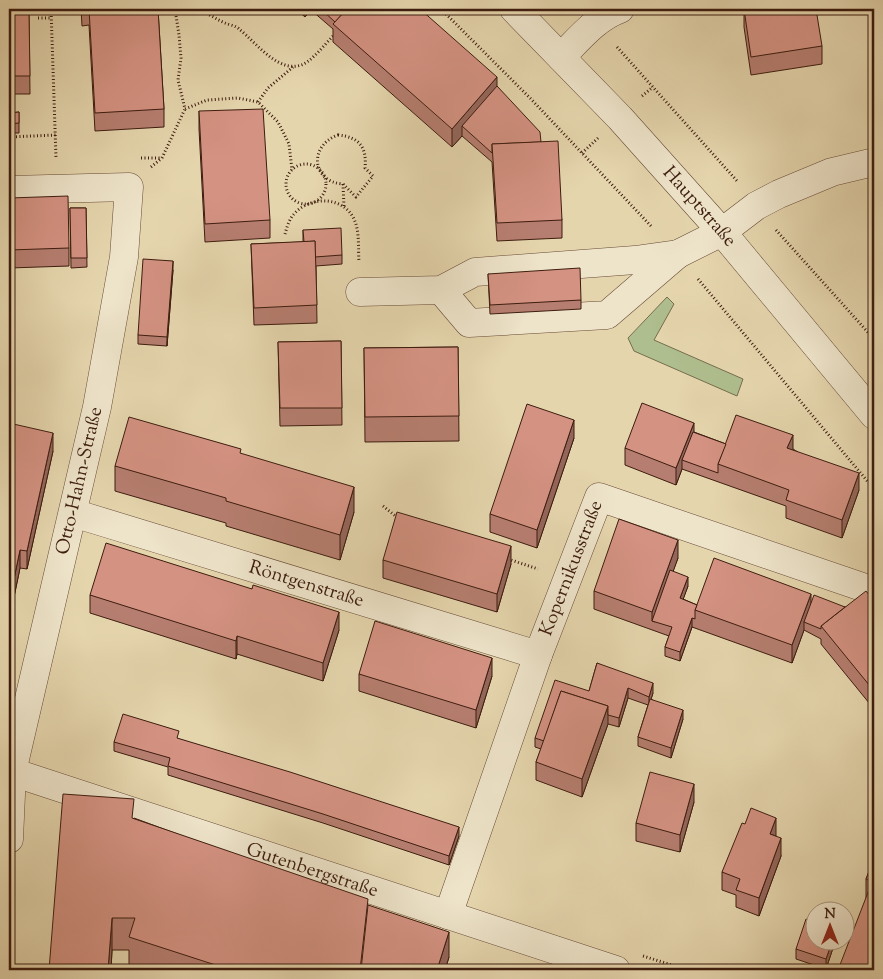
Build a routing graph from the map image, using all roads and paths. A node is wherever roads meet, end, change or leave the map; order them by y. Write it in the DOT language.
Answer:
graph roads {
  1 [pos="51,9"];
  2 [pos="175,9"];
  3 [pos="186,9"];
  4 [pos="193,9"];
  5 [pos="441,9"];
  6 [pos="514,9"];
  7 [pos="620,9"];
  8 [pos="38,18"];
  9 [pos="51,18"];
  10 [pos="336,32"];
  11 [pos="561,56"];
  12 [pos="293,66"];
  13 [pos="258,102"];
  14 [pos="185,109"];
  15 [pos="56,135"];
  16 [pos="9,136"];
  17 [pos="133,158"];
  18 [pos="874,162"];
  19 [pos="292,170"];
  20 [pos="323,173"];
  21 [pos="343,184"];
  22 [pos="58,189"];
  23 [pos="9,190"];
  24 [pos="313,203"];
  25 [pos="344,206"];
  26 [pos="722,232"];
  27 [pos="286,234"];
  28 [pos="678,254"];
  29 [pos="441,290"];
  30 [pos="360,292"];
  31 [pos="874,415"];
  32 [pos="874,489"];
  33 [pos="383,506"];
  34 [pos="73,513"];
  35 [pos="402,522"];
  36 [pos="502,557"];
  37 [pos="568,578"];
  38 [pos="874,591"];
  39 [pos="538,655"];
  40 [pos="11,772"];
  41 [pos="9,839"];
  42 [pos="448,915"];
  43 [pos="616,970"];
  1 -- 9 [label="path"];
  2 -- 3 [label="path"];
  2 -- 14 [label="path"];
  4 -- 12 [label="path"];
  5 -- 28 [label="path"];
  6 -- 11 [label="street, Hauptstraße"];
  7 -- 11 [label="street"];
  8 -- 9 [label="path"];
  9 -- 15 [label="path"];
  10 -- 12 [label="path"];
  11 -- 26 [label="street, Hauptstraße"];
  12 -- 13 [label="path"];
  13 -- 14 [label="path"];
  13 -- 19 [label="path"];
  14 -- 17 [label="path"];
  15 -- 16 [label="path"];
  15 -- 22 [label="path"];
  18 -- 26 [label="street"];
  19 -- 20 [label="path"];
  19 -- 24 [label="path"];
  20 -- 21 [label="path"];
  20 -- 21 [label="path"];
  20 -- 24 [label="path"];
  21 -- 25 [label="path"];
  22 -- 23 [label="street"];
  22 -- 34 [label="street, Otto-Hahn-Straße"];
  24 -- 25 [label="path"];
  24 -- 27 [label="path"];
  25 -- 30 [label="path"];
  26 -- 28 [label="street"];
  26 -- 31 [label="street, Hauptstraße"];
  28 -- 29 [label="street"];
  28 -- 29 [label="street"];
  28 -- 32 [label="path"];
  29 -- 30 [label="street"];
  33 -- 35 [label="path"];
  34 -- 39 [label="street, Röntgenstraße"];
  34 -- 40 [label="street, Otto-Hahn-Straße"];
  36 -- 37 [label="path"];
  37 -- 38 [label="street, Kopernikusstraße"];
  37 -- 39 [label="street, Kopernikusstraße"];
  39 -- 42 [label="street, Kopernikusstraße"];
  40 -- 41 [label="street, Otto-Hahn-Straße"];
  40 -- 42 [label="street, Gutenbergstraße"];
  42 -- 43 [label="street, Gutenbergstraße"];
}
